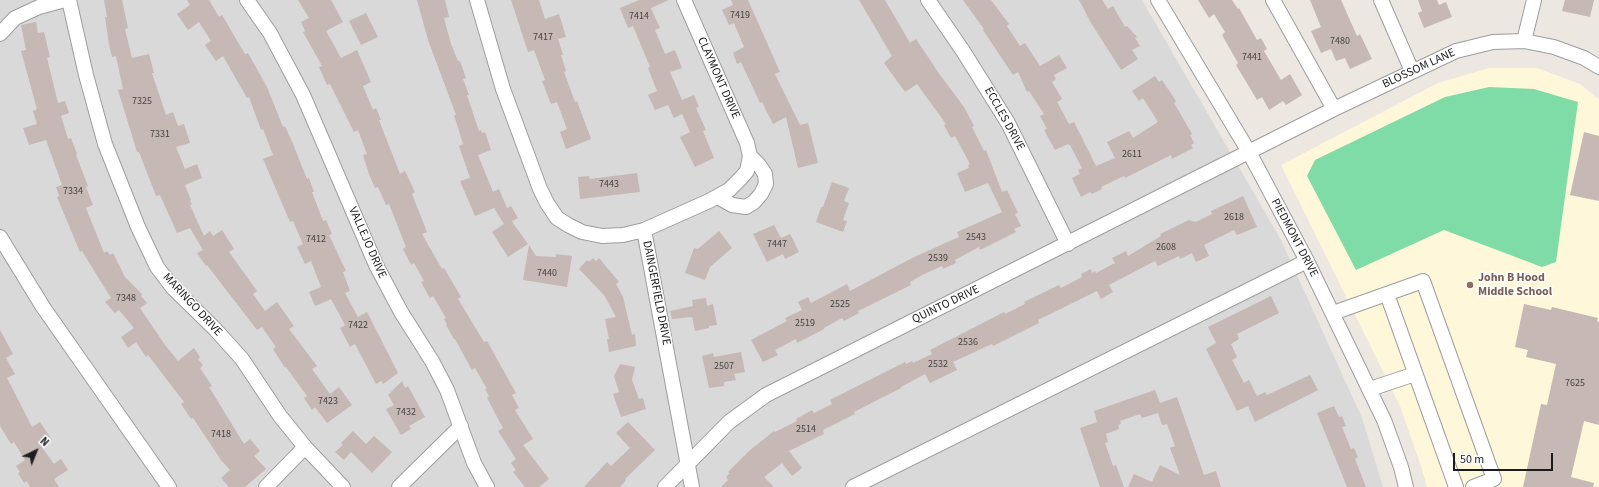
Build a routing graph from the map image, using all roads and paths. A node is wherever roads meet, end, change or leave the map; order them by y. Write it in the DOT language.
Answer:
graph roads {
  1 [pos="64,0"];
  2 [pos="69,0"];
  3 [pos="248,0"];
  4 [pos="478,0"];
  5 [pos="684,0"];
  6 [pos="928,0"];
  7 [pos="1158,0"];
  8 [pos="1273,0"];
  9 [pos="1381,0"];
  10 [pos="1534,0"];
  11 [pos="0,34"];
  12 [pos="1524,41"];
  13 [pos="1599,67"];
  14 [pos="1412,71"];
  15 [pos="1334,109"];
  16 [pos="1249,152"];
  17 [pos="750,156"];
  18 [pos="718,197"];
  19 [pos="644,230"];
  20 [pos="0,237"];
  21 [pos="1068,244"];
  22 [pos="1307,261"];
  23 [pos="1387,294"];
  24 [pos="1333,313"];
  25 [pos="1415,374"];
  26 [pos="1370,389"];
  27 [pos="461,426"];
  28 [pos="306,447"];
  29 [pos="688,462"];
  30 [pos="170,487"];
  31 [pos="266,487"];
  32 [pos="342,487"];
  33 [pos="400,487"];
  34 [pos="487,487"];
  35 [pos="665,487"];
  36 [pos="692,487"];
  37 [pos="853,487"];
  38 [pos="1406,487"];
  39 [pos="1456,487"];
  40 [pos="1473,487"];
  1 -- 11 [label="street"];
  2 -- 28 [label="street, MARINGO DRIVE"];
  3 -- 27 [label="street, VALLEJO DRIVE"];
  4 -- 19 [label="street, DAINGERFIELD DRIVE"];
  5 -- 17 [label="street, CLAYMONT DRIVE"];
  6 -- 21 [label="street, ECCLES DRIVE"];
  7 -- 16 [label="street, PIEDMONT DRIVE"];
  8 -- 15 [label="street"];
  9 -- 14 [label="street"];
  10 -- 12 [label="street"];
  12 -- 13 [label="street, BLOSSOM LANE"];
  12 -- 14 [label="street, BLOSSOM LANE"];
  14 -- 15 [label="street, BLOSSOM LANE"];
  15 -- 16 [label="street, BLOSSOM LANE"];
  16 -- 21 [label="street, QUINTO DRIVE"];
  16 -- 22 [label="street, PIEDMONT DRIVE"];
  17 -- 18 [label="street"];
  17 -- 18 [label="street, CLAYMONT DRIVE"];
  18 -- 19 [label="street"];
  19 -- 29 [label="street, DAINGERFIELD DRIVE"];
  20 -- 30 [label="street"];
  21 -- 29 [label="street, QUINTO DRIVE"];
  22 -- 24 [label="street, PIEDMONT DRIVE"];
  22 -- 37 [label="street"];
  23 -- 24 [label="street"];
  23 -- 25 [label="street"];
  23 -- 40 [label="street"];
  24 -- 26 [label="street, PIEDMONT DRIVE"];
  25 -- 26 [label="street"];
  25 -- 39 [label="street"];
  26 -- 38 [label="street, PIEDMONT DRIVE"];
  27 -- 33 [label="street"];
  27 -- 34 [label="street, VALLEJO DRIVE"];
  28 -- 31 [label="street"];
  28 -- 32 [label="street, MARINGO DRIVE"];
  29 -- 35 [label="street, QUINTO DRIVE"];
  29 -- 36 [label="street, DAINGERFIELD DRIVE"];
}
